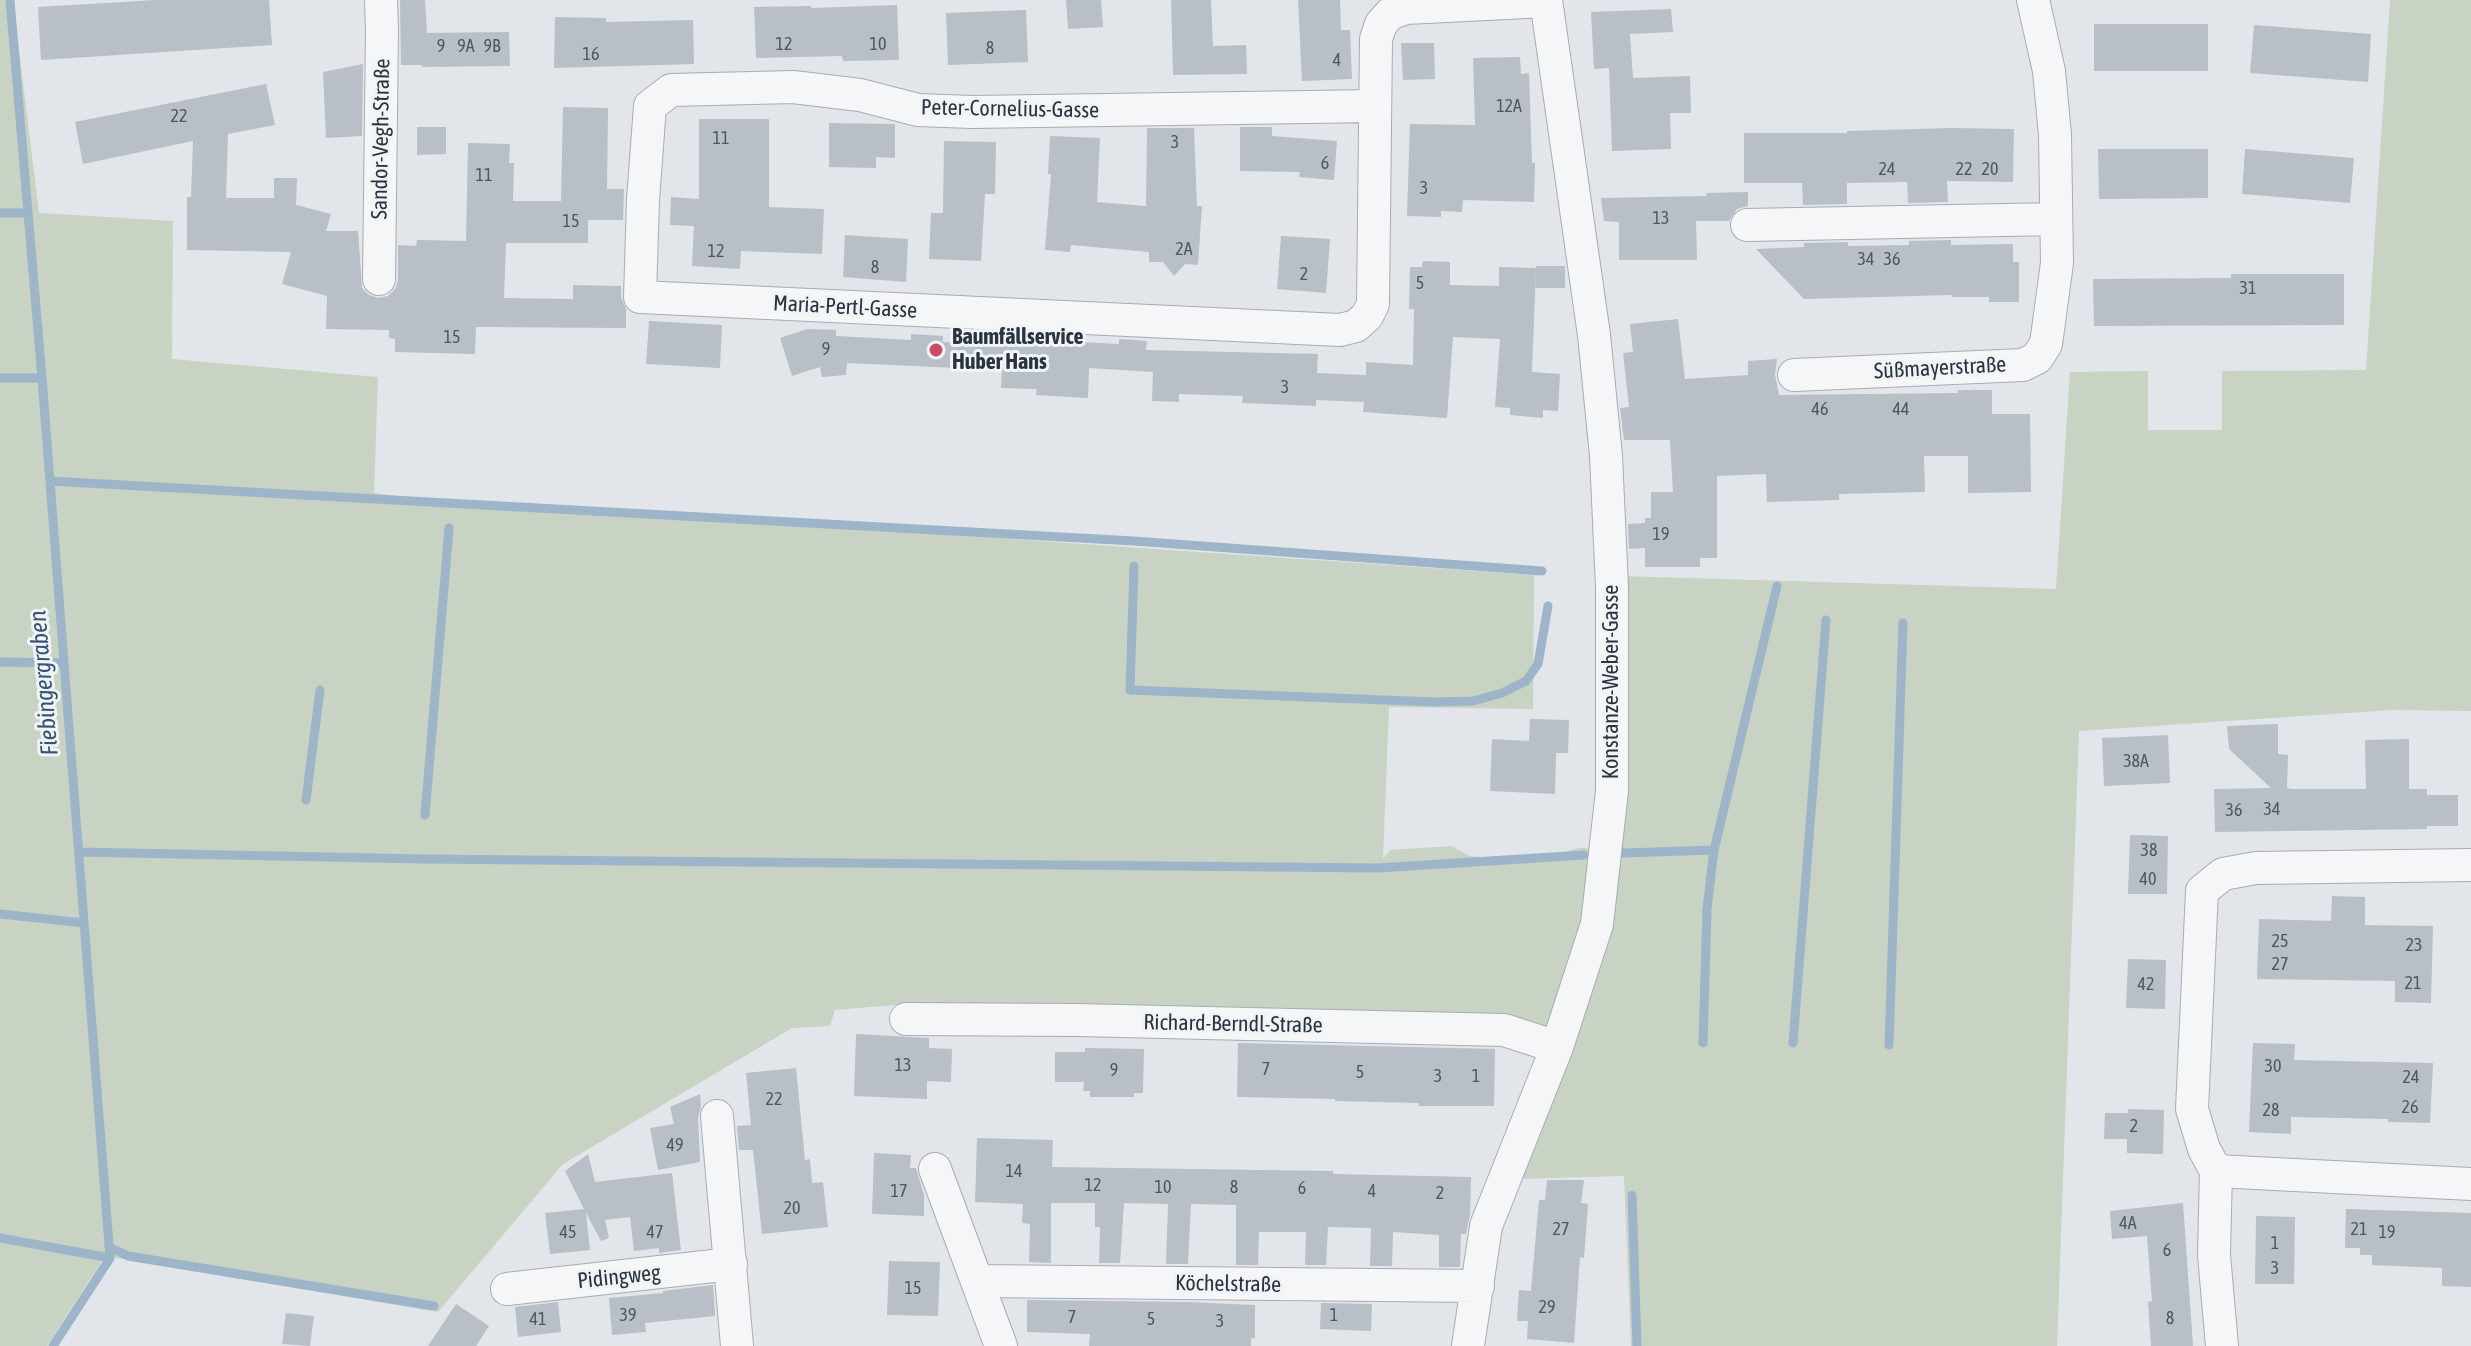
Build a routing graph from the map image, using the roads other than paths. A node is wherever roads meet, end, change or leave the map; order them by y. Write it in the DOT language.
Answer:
graph roads {
  1 [pos="381,0"];
  2 [pos="1546,0"];
  3 [pos="2033,0"];
  4 [pos="1375,106"];
  5 [pos="643,200"];
  6 [pos="2056,219"];
  7 [pos="1747,225"];
  8 [pos="379,279"];
  9 [pos="1794,375"];
  10 [pos="2471,865"];
  11 [pos="906,1019"];
  12 [pos="1557,1047"];
  13 [pos="717,1116"];
  14 [pos="935,1169"];
  15 [pos="2216,1171"];
  16 [pos="2471,1184"];
  17 [pos="731,1264"];
  18 [pos="978,1281"];
  19 [pos="1478,1286"];
  20 [pos="507,1289"];
  21 [pos="737,1346"];
  22 [pos="1001,1346"];
  23 [pos="1468,1346"];
  24 [pos="2222,1346"];
  1 -- 8 [label="street, Sandor-Vegh-Straße"];
  2 -- 4 [label="street"];
  2 -- 12 [label="street, Konstanze-Weber-Gasse"];
  3 -- 6 [label="street, Süßmayerstraße"];
  4 -- 5 [label="street, Peter-Cornelius-Gasse"];
  4 -- 5 [label="street, Maria-Pertl-Gasse"];
  6 -- 7 [label="street"];
  6 -- 9 [label="street, Süßmayerstraße"];
  10 -- 15 [label="street"];
  11 -- 12 [label="street, Richard-Berndl-Straße"];
  12 -- 19 [label="street, Konstanze-Weber-Gasse"];
  13 -- 17 [label="street"];
  14 -- 18 [label="street"];
  15 -- 16 [label="street"];
  15 -- 24 [label="street"];
  17 -- 20 [label="street, Pidingweg"];
  17 -- 21 [label="street"];
  18 -- 19 [label="street, Köchelstraße"];
  18 -- 22 [label="street"];
  19 -- 23 [label="street, Konstanze-Weber-Gasse"];
}
